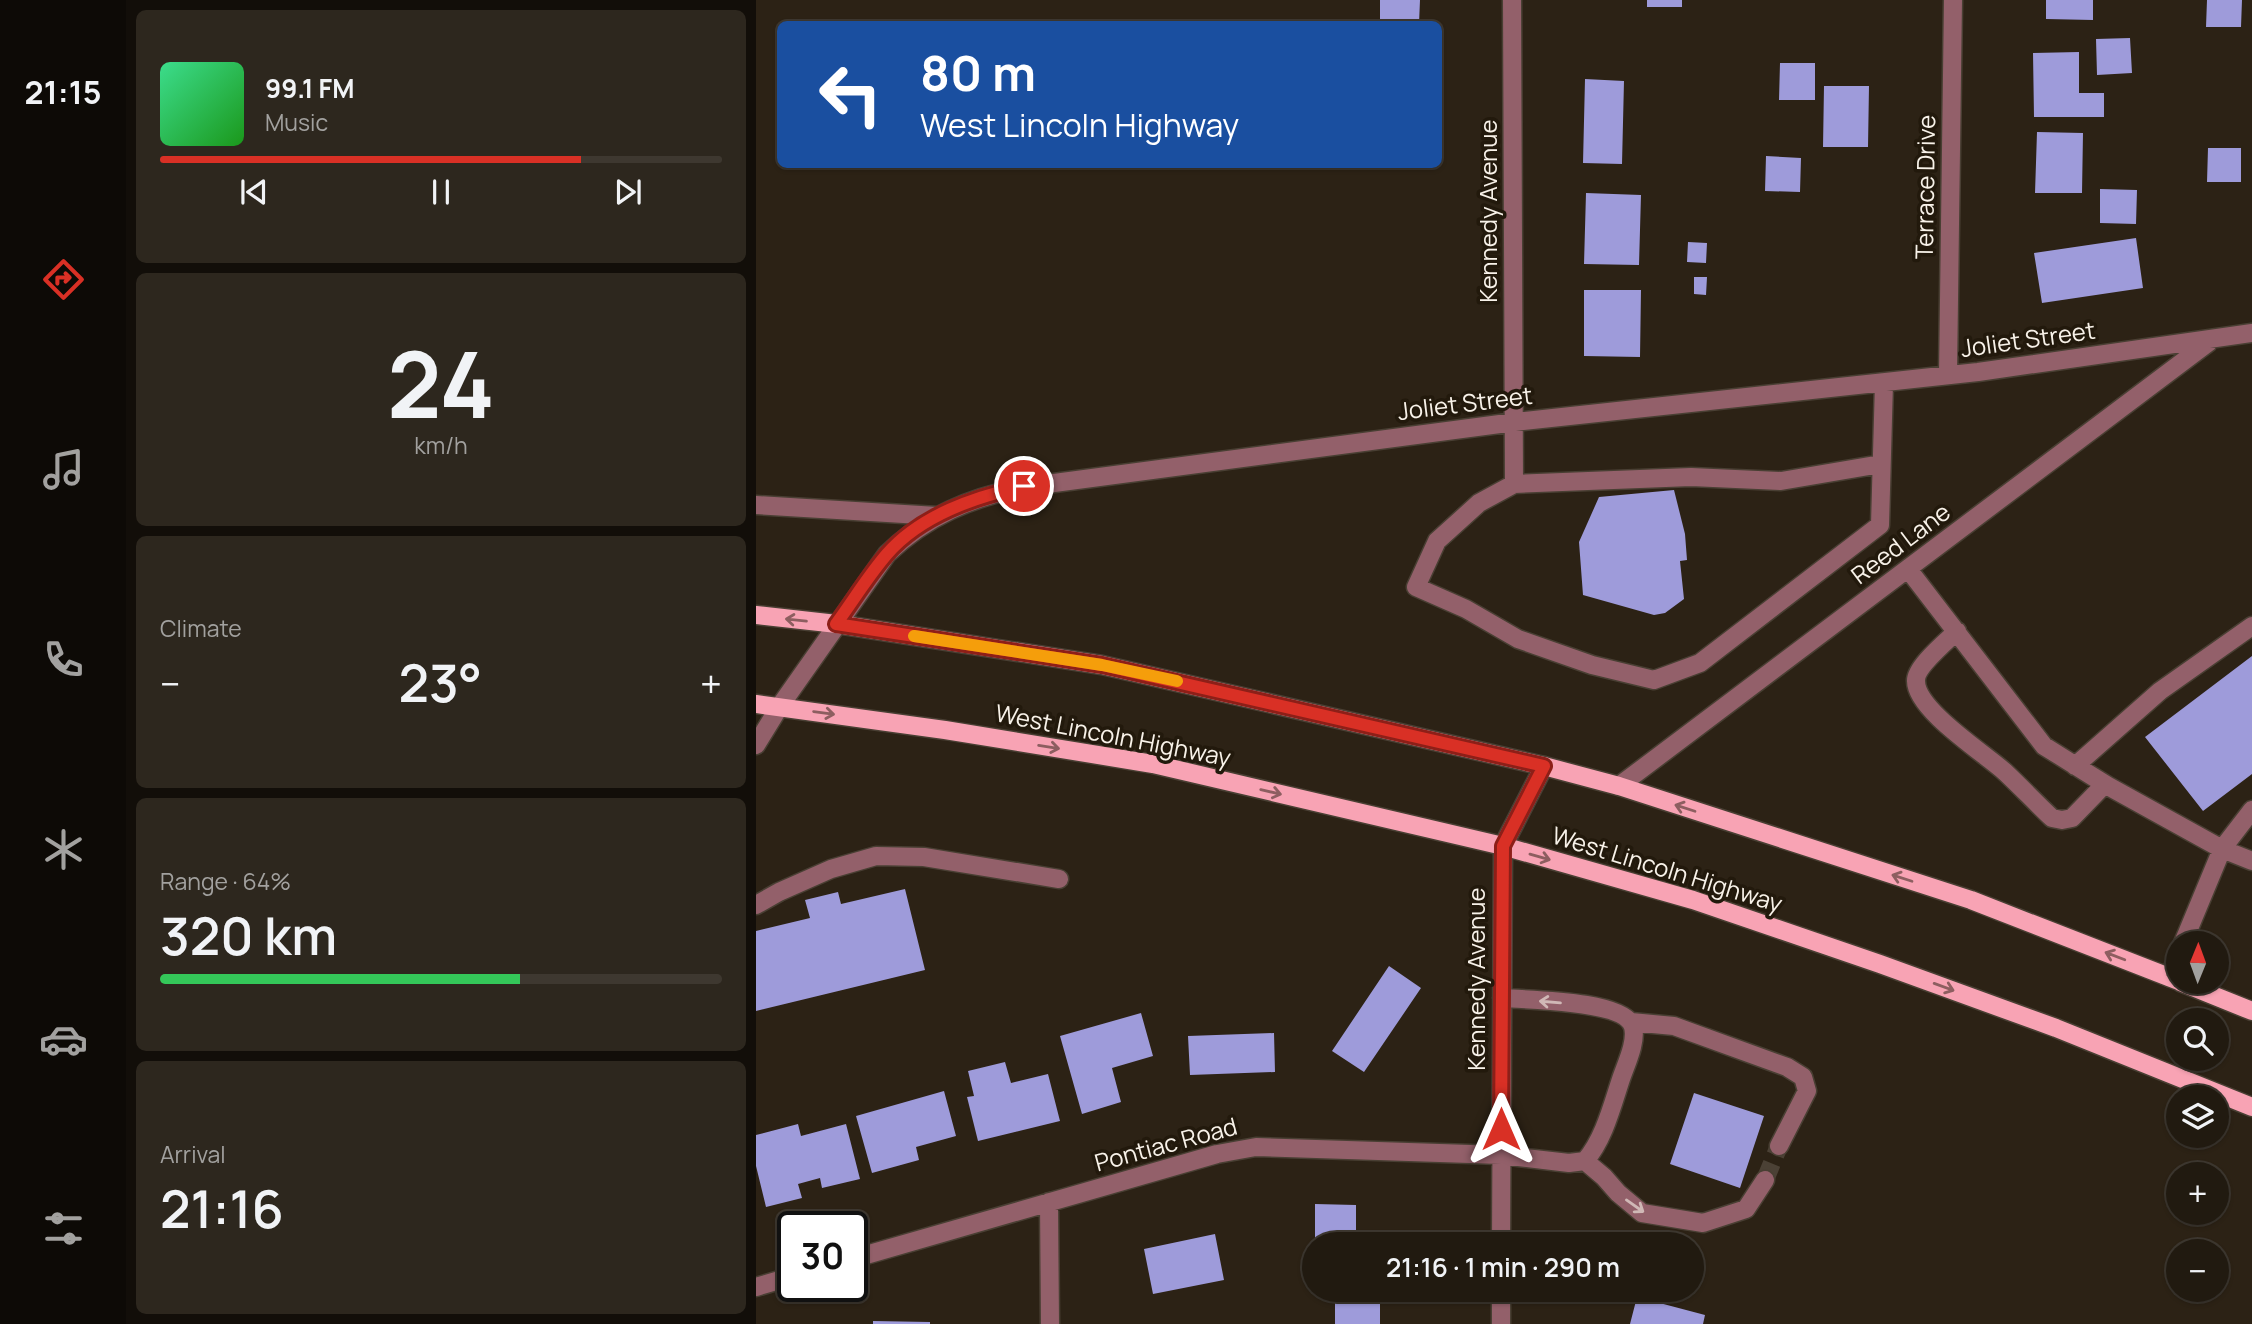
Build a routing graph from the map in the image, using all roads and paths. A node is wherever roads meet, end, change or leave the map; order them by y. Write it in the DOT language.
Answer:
graph roads {
  1 [pos="1512,0"];
  2 [pos="1953,0"];
  3 [pos="2252,333"];
  4 [pos="2212,340"];
  5 [pos="1948,375"];
  6 [pos="1884,383"];
  7 [pos="1515,422"];
  8 [pos="1881,464"];
  9 [pos="1514,484"];
  10 [pos="756,505"];
  11 [pos="937,516"];
  12 [pos="1908,569"];
  13 [pos="756,615"];
  14 [pos="836,624"];
  15 [pos="2252,625"];
  16 [pos="1957,631"];
  17 [pos="756,704"];
  18 [pos="780,706"];
  19 [pos="756,745"];
  20 [pos="1544,766"];
  21 [pos="2075,766"];
  22 [pos="2105,785"];
  23 [pos="1619,786"];
  24 [pos="2252,810"];
  25 [pos="1503,846"];
  26 [pos="2222,849"];
  27 [pos="2252,861"];
  28 [pos="1059,879"];
  29 [pos="756,905"];
  30 [pos="2188,931"];
  31 [pos="2166,976"];
  32 [pos="2209,994"];
  33 [pos="1502,998"];
  34 [pos="2252,1012"];
  35 [pos="1631,1022"];
  36 [pos="2252,1107"];
  37 [pos="1779,1146"];
  38 [pos="1501,1155"];
  39 [pos="1585,1161"];
  40 [pos="1765,1180"];
  41 [pos="1049,1202"];
  42 [pos="1501,1232"];
  43 [pos="868,1254"];
  44 [pos="777,1281"];
  45 [pos="756,1287"];
  46 [pos="1501,1302"];
  47 [pos="1050,1324"];
  48 [pos="1501,1324"];
  1 -- 7 [label="street, Kennedy Avenue"];
  2 -- 5 [label="street, Terrace Drive"];
  3 -- 4 [label="street, Joliet Street"];
  4 -- 5 [label="street, Joliet Street"];
  4 -- 12 [label="street, Reed Lane"];
  5 -- 6 [label="street, Joliet Street"];
  6 -- 7 [label="street, Joliet Street"];
  6 -- 8 [label="street"];
  7 -- 9 [label="street, Kennedy Avenue"];
  7 -- 11 [label="street, Joliet Street"];
  8 -- 9 [label="street"];
  8 -- 9 [label="street"];
  10 -- 11 [label="street"];
  11 -- 14 [label="street, Joliet Street"];
  12 -- 16 [label="street"];
  12 -- 23 [label="street, Reed Lane"];
  14 -- 13 [label="main road, one-way"];
  14 -- 18 [label="street, Joliet Street"];
  14 -- 20 [label="main road"];
  15 -- 21 [label="street"];
  16 -- 21 [label="street"];
  16 -- 22 [label="street"];
  17 -- 18 [label="main road, West Lincoln Highway"];
  18 -- 19 [label="street, Joliet Street"];
  18 -- 25 [label="main road, West Lincoln Highway, one-way"];
  20 -- 23 [label="main road"];
  20 -- 25 [label="street, Kennedy Avenue"];
  21 -- 22 [label="street"];
  22 -- 26 [label="street"];
  31 -- 23 [label="main road, one-way"];
  24 -- 26 [label="street"];
  25 -- 33 [label="street, Kennedy Avenue"];
  25 -- 36 [label="main road, West Lincoln Highway, one-way"];
  26 -- 27 [label="street"];
  26 -- 30 [label="street"];
  28 -- 29 [label="street"];
  32 -- 34 [label="main road"];
  35 -- 33 [label="street, one-way"];
  33 -- 38 [label="street, Kennedy Avenue"];
  35 -- 37 [label="street"];
  35 -- 39 [label="street"];
  38 -- 39 [label="street, Pontiac Road"];
  38 -- 41 [label="street, Pontiac Road"];
  38 -- 42 [label="street, Kennedy Avenue"];
  39 -- 40 [label="street, one-way"];
  41 -- 43 [label="street, Pontiac Road"];
  41 -- 47 [label="street"];
  44 -- 45 [label="street"];
  46 -- 48 [label="street"];
}
